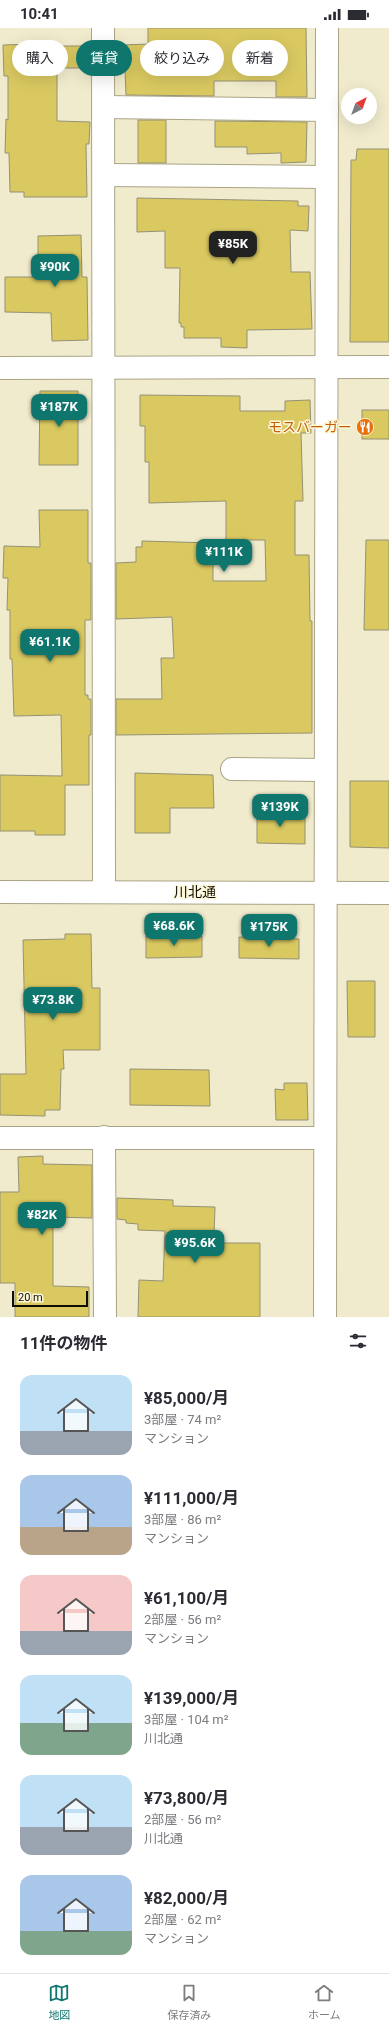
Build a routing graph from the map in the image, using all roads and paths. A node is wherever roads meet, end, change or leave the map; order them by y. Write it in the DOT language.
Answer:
graph roads {
  1 [pos="103,28"];
  2 [pos="327,28"];
  3 [pos="104,107"];
  4 [pos="327,110"];
  5 [pos="104,175"];
  6 [pos="326,177"];
  7 [pos="105,367"];
  8 [pos="389,367"];
  9 [pos="0,368"];
  10 [pos="326,368"];
  11 [pos="232,769"];
  12 [pos="325,770"];
  13 [pos="0,892"];
  14 [pos="104,892"];
  15 [pos="325,892"];
  16 [pos="389,892"];
  17 [pos="104,1137"];
  18 [pos="0,1138"];
  19 [pos="324,1138"];
  20 [pos="105,1317"];
  21 [pos="325,1317"];
  1 -- 3 [label="street"];
  2 -- 4 [label="street"];
  3 -- 4 [label="street"];
  3 -- 5 [label="street"];
  4 -- 6 [label="street"];
  5 -- 6 [label="street"];
  5 -- 7 [label="street"];
  6 -- 10 [label="street"];
  7 -- 9 [label="street"];
  7 -- 10 [label="street"];
  7 -- 14 [label="street"];
  8 -- 10 [label="street"];
  10 -- 12 [label="street"];
  11 -- 12 [label="street"];
  12 -- 15 [label="street"];
  13 -- 14 [label="street, 川北通"];
  14 -- 15 [label="street, 川北通"];
  15 -- 16 [label="street, 川北通"];
  15 -- 19 [label="street"];
  17 -- 18 [label="street"];
  17 -- 19 [label="street"];
  17 -- 20 [label="street"];
  19 -- 21 [label="street"];
}
